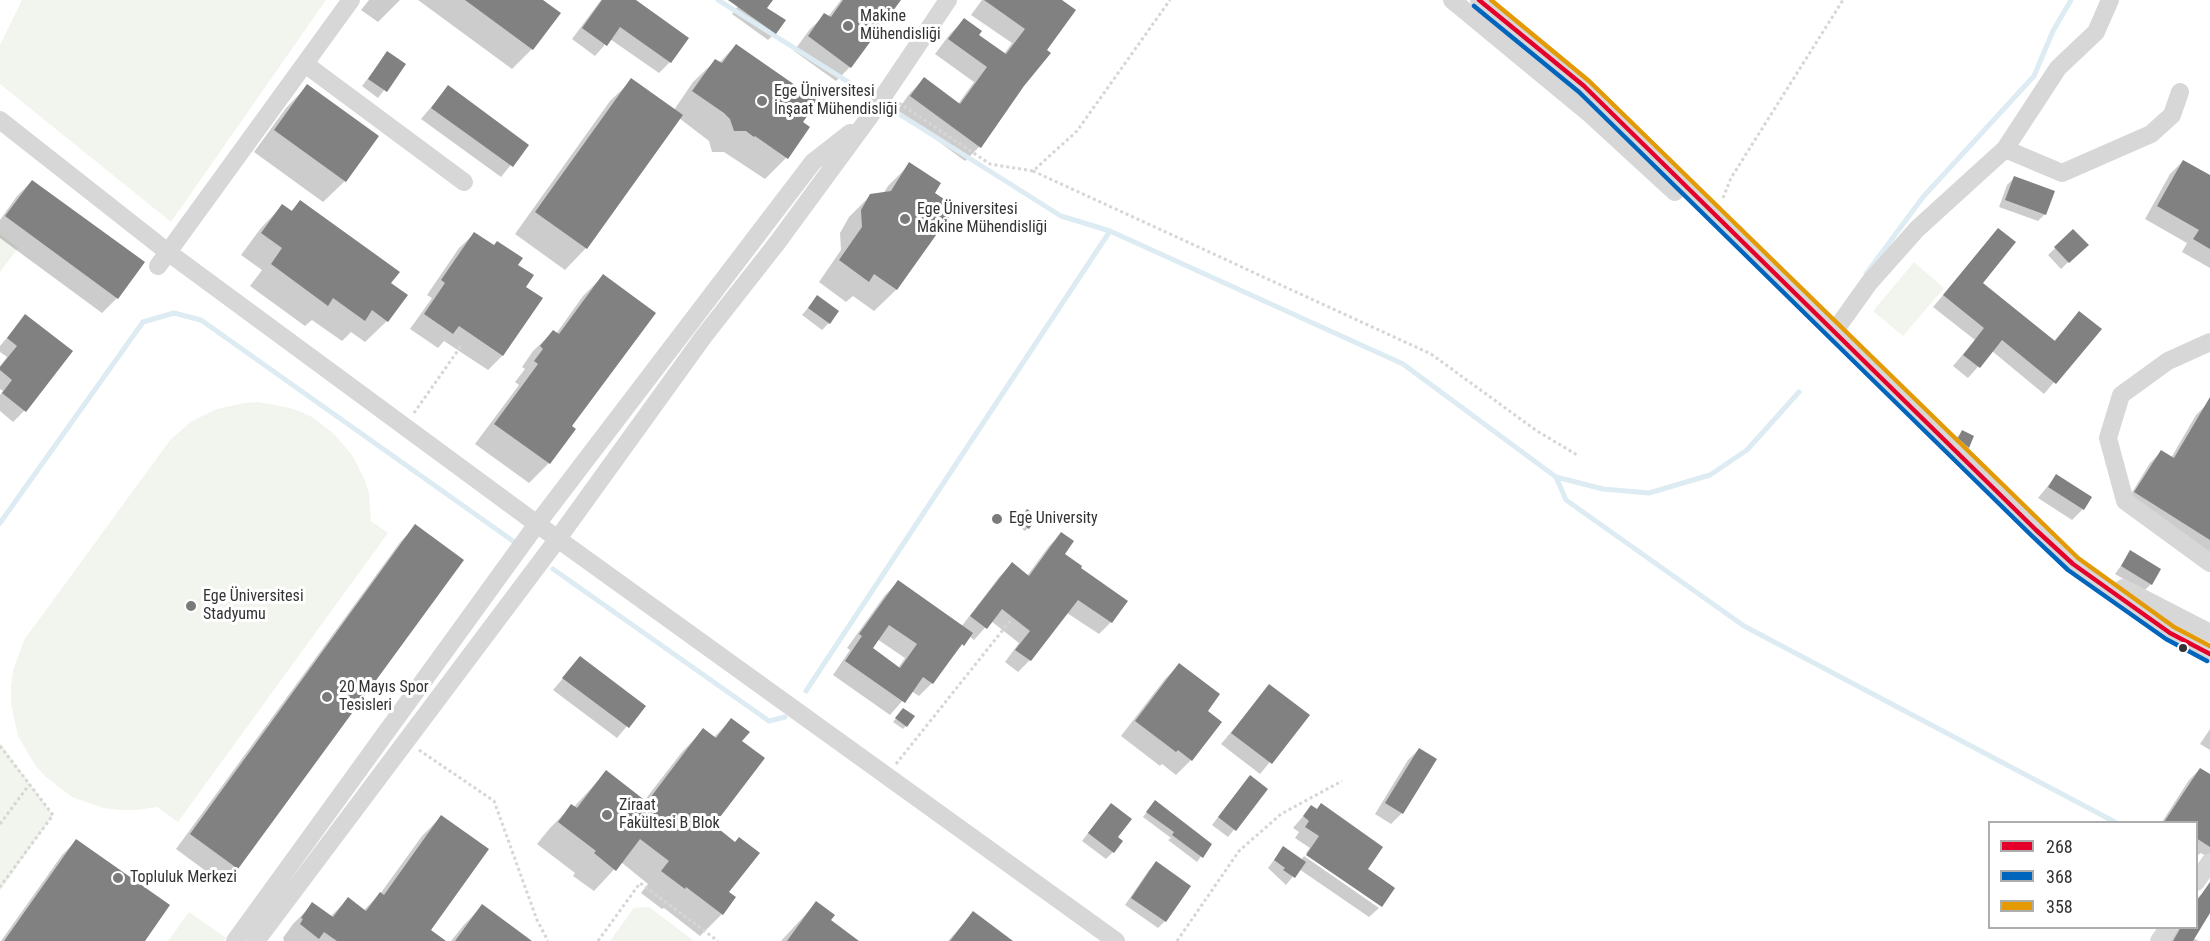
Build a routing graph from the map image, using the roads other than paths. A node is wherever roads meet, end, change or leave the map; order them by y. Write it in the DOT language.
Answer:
graph roads {
  1 [pos="351,0"];
  2 [pos="948,0"];
  3 [pos="1452,0"];
  4 [pos="2110,0"];
  5 [pos="1483,2"];
  6 [pos="305,64"];
  7 [pos="2180,92"];
  8 [pos="877,105"];
  9 [pos="0,120"];
  10 [pos="2005,149"];
  11 [pos="464,182"];
  12 [pos="1714,221"];
  13 [pos="745,251"];
  14 [pos="163,259"];
  15 [pos="760,264"];
  16 [pos="688,325"];
  17 [pos="1834,332"];
  18 [pos="704,336"];
  19 [pos="2210,342"];
  20 [pos="537,524"];
  21 [pos="558,539"];
  22 [pos="2210,563"];
  23 [pos="2073,564"];
  24 [pos="2210,633"];
  25 [pos="2210,654"];
  26 [pos="2210,862"];
  27 [pos="2198,879"];
  28 [pos="246,939"];
  29 [pos="1116,941"];
  1 -- 6 [label="street"];
  2 -- 8 [label="street"];
  3 -- 12 [label="street"];
  4 -- 10 [label="street"];
  5 -- 12 [label="street"];
  6 -- 11 [label="street"];
  6 -- 14 [label="street"];
  7 -- 10 [label="street"];
  8 -- 13 [label="street"];
  8 -- 15 [label="street"];
  9 -- 14 [label="street"];
  10 -- 17 [label="street"];
  12 -- 17 [label="street"];
  13 -- 15 [label="street"];
  13 -- 16 [label="street"];
  14 -- 20 [label="street"];
  15 -- 18 [label="street"];
  16 -- 18 [label="street"];
  16 -- 20 [label="street"];
  17 -- 23 [label="street"];
  18 -- 21 [label="street"];
  19 -- 22 [label="street"];
  20 -- 21 [label="street"];
  20 -- 28 [label="street"];
  21 -- 28 [label="street"];
  21 -- 29 [label="street"];
  23 -- 24 [label="street"];
  23 -- 25 [label="street"];
  26 -- 27 [label="street"];
}
